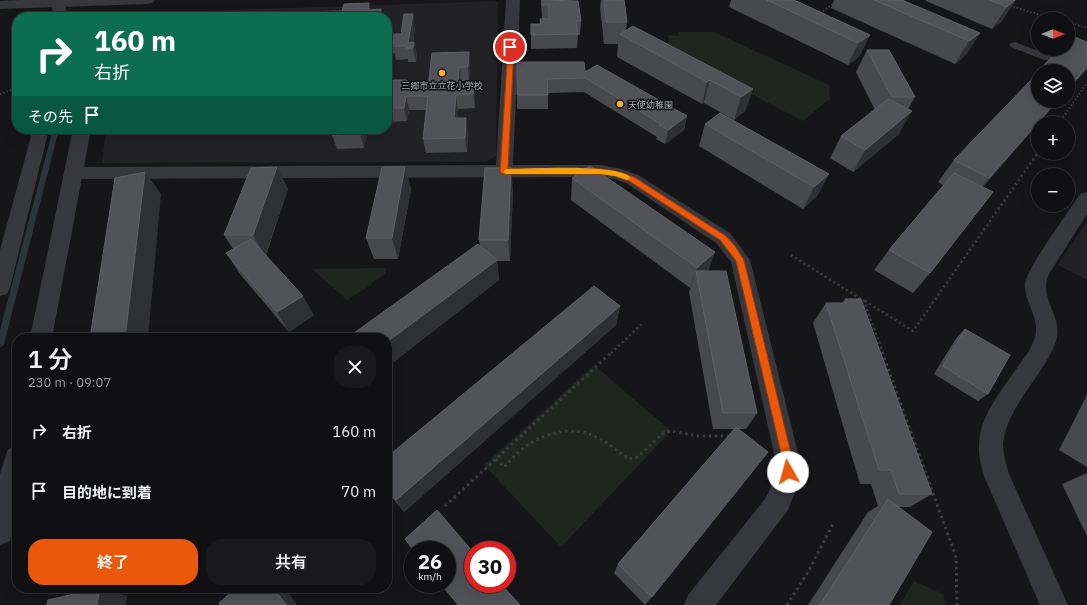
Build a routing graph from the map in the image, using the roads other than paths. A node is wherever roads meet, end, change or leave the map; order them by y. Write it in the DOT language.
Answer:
graph roads {
  1 [pos="148,0"];
  2 [pos="513,0"];
  3 [pos="102,2"];
  4 [pos="0,5"];
  5 [pos="59,7"];
  6 [pos="99,12"];
  7 [pos="1015,46"];
  8 [pos="1083,51"];
  9 [pos="40,134"];
  10 [pos="81,134"];
  11 [pos="504,172"];
  12 [pos="73,173"];
  13 [pos="1087,199"];
  14 [pos="0,288"];
  15 [pos="42,333"];
  16 [pos="12,479"];
  17 [pos="0,531"];
  18 [pos="698,605"];
  19 [pos="1054,605"];
  1 -- 3 [label="street"];
  2 -- 11 [label="street"];
  3 -- 5 [label="street"];
  3 -- 6 [label="street"];
  4 -- 5 [label="street"];
  7 -- 8 [label="street"];
  9 -- 14 [label="street"];
  10 -- 12 [label="street"];
  11 -- 12 [label="street"];
  11 -- 18 [label="street"];
  12 -- 15 [label="street"];
  13 -- 19 [label="street"];
  16 -- 17 [label="street"];
}
